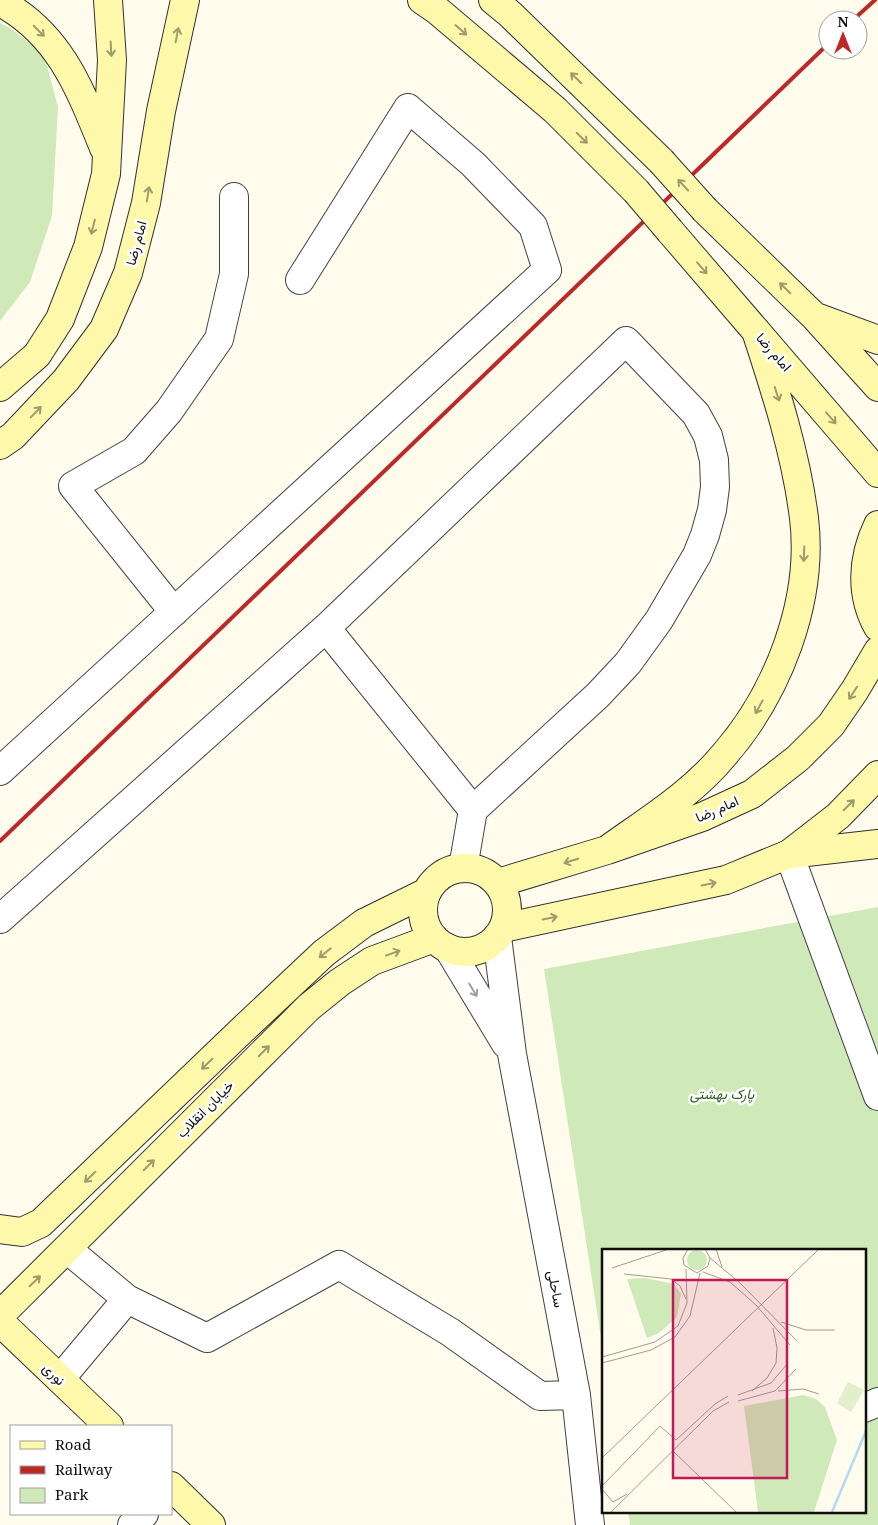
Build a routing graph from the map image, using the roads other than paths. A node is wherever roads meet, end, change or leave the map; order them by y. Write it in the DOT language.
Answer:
graph roads {
  1 [pos="108,0"];
  2 [pos="185,0"];
  3 [pos="422,0"];
  4 [pos="493,0"];
  5 [pos="0,2"];
  6 [pos="107,156"];
  7 [pos="234,197"];
  8 [pos="300,280"];
  9 [pos="814,316"];
  10 [pos="756,331"];
  11 [pos="878,340"];
  12 [pos="0,387"];
  13 [pos="878,387"];
  14 [pos="0,445"];
  15 [pos="878,473"];
  16 [pos="878,525"];
  17 [pos="174,612"];
  18 [pos="878,627"];
  19 [pos="326,628"];
  20 [pos="878,651"];
  21 [pos="0,771"];
  22 [pos="878,776"];
  23 [pos="473,810"];
  24 [pos="878,844"];
  25 [pos="607,850"];
  26 [pos="789,854"];
  27 [pos="463,868"];
  28 [pos="498,883"];
  29 [pos="427,892"];
  30 [pos="0,919"];
  31 [pos="500,933"];
  32 [pos="441,943"];
  33 [pos="512,1054"];
  34 [pos="878,1096"];
  35 [pos="0,1229"];
  36 [pos="68,1249"];
  37 [pos="127,1299"];
  38 [pos="0,1315"];
  39 [pos="0,1322"];
  40 [pos="60,1380"];
  41 [pos="576,1395"];
  42 [pos="878,1402"];
  43 [pos="866,1407"];
  44 [pos="108,1425"];
  45 [pos="172,1487"];
  46 [pos="143,1515"];
  47 [pos="595,1518"];
  48 [pos="132,1525"];
  49 [pos="212,1525"];
  1 -- 6 [label="main road, one-way"];
  14 -- 2 [label="main road, امام رضا, one-way"];
  3 -- 10 [label="main road, امام رضا, one-way, bridge"];
  9 -- 4 [label="main road, one-way, bridge"];
  5 -- 6 [label="main road, one-way"];
  6 -- 12 [label="main road, one-way"];
  7 -- 17 [label="street"];
  8 -- 17 [label="street"];
  9 -- 11 [label="main road"];
  9 -- 13 [label="main road"];
  10 -- 15 [label="main road, امام رضا, one-way"];
  10 -- 25 [label="main road, one-way"];
  16 -- 18 [label="main road"];
  17 -- 21 [label="street"];
  19 -- 23 [label="street"];
  19 -- 23 [label="street"];
  19 -- 30 [label="street"];
  20 -- 25 [label="main road, امام رضا, one-way"];
  26 -- 22 [label="main road, one-way"];
  23 -- 27 [label="street"];
  24 -- 26 [label="main road"];
  25 -- 28 [label="main road, امام رضا, one-way"];
  31 -- 26 [label="main road, one-way"];
  26 -- 34 [label="street"];
  27 -- 28 [label="main road"];
  27 -- 29 [label="main road"];
  28 -- 31 [label="main road"];
  29 -- 32 [label="main road"];
  29 -- 35 [label="main road, one-way"];
  31 -- 32 [label="main road"];
  31 -- 33 [label="street, ساحلی"];
  32 -- 33 [label="street, one-way"];
  36 -- 32 [label="main road, خیابان انقلاب, one-way"];
  33 -- 41 [label="street, ساحلی"];
  36 -- 37 [label="street"];
  38 -- 36 [label="main road, خیابان انقلاب, one-way"];
  37 -- 40 [label="street"];
  37 -- 41 [label="street"];
  39 -- 40 [label="main road, نوری"];
  40 -- 44 [label="main road, نوری"];
  41 -- 47 [label="street, ساحلی"];
  42 -- 43 [label="street"];
  45 -- 49 [label="main road"];
  46 -- 48 [label="street"];
}
